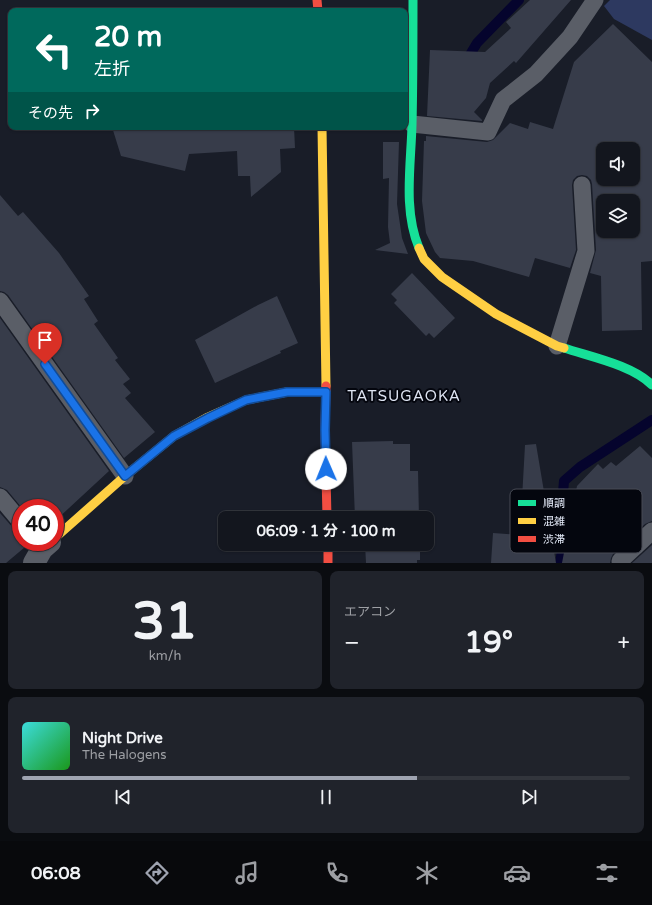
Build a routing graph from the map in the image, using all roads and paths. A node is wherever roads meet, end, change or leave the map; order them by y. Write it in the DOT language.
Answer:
graph roads {
  1 [pos="413,0"];
  2 [pos="595,0"];
  3 [pos="412,124"];
  4 [pos="322,130"];
  5 [pos="582,185"];
  6 [pos="0,301"];
  7 [pos="557,346"];
  8 [pos="652,385"];
  9 [pos="326,392"];
  10 [pos="125,476"];
  11 [pos="0,496"];
  12 [pos="12,511"];
  13 [pos="327,511"];
  14 [pos="64,529"];
  15 [pos="652,531"];
  16 [pos="642,540"];
  17 [pos="328,551"];
  18 [pos="629,553"];
  19 [pos="620,561"];
  20 [pos="328,563"];
  1 -- 3 [label="street"];
  2 -- 3 [label="lane"];
  3 -- 7 [label="street"];
  4 -- 9 [label="street"];
  5 -- 7 [label="lane"];
  6 -- 10 [label="lane"];
  7 -- 8 [label="street"];
  9 -- 10 [label="street"];
  9 -- 13 [label="street"];
  10 -- 14 [label="street"];
  11 -- 12 [label="lane"];
  15 -- 16 [label="lane"];
  17 -- 20 [label="street"];
  18 -- 19 [label="lane"];
}
